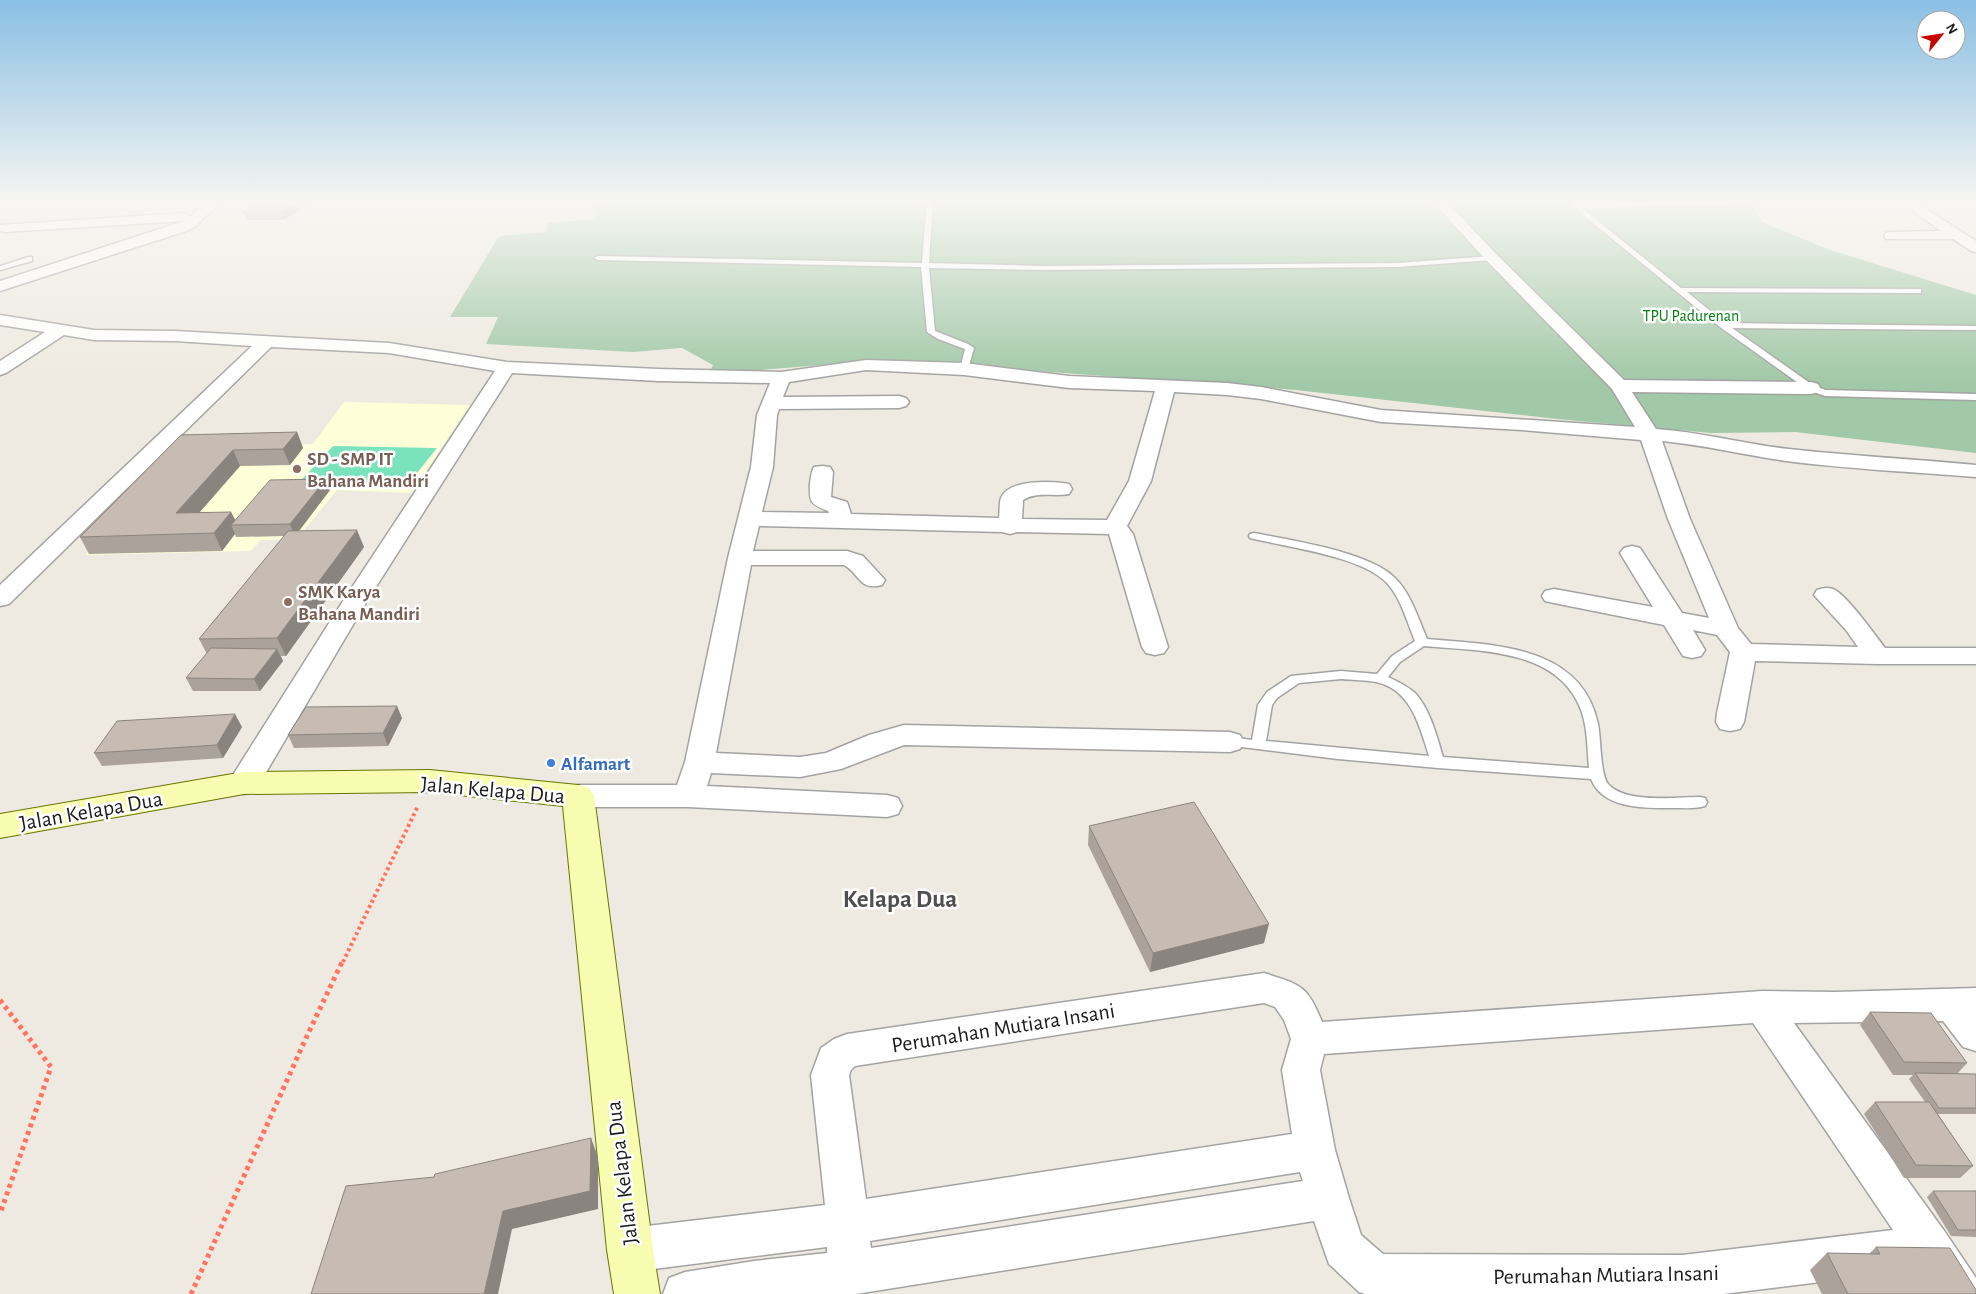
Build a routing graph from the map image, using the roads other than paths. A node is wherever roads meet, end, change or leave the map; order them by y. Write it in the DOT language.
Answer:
graph roads {
  1 [pos="21,261"];
  2 [pos="77,261"];
  3 [pos="721,261"];
  4 [pos="925,261"];
  5 [pos="1447,261"];
  6 [pos="1495,261"];
  7 [pos="1644,261"];
  8 [pos="925,267"];
  9 [pos="0,268"];
  10 [pos="0,286"];
  11 [pos="1679,290"];
  12 [pos="1918,290"];
  13 [pos="0,320"];
  14 [pos="1723,325"];
  15 [pos="1976,328"];
  16 [pos="61,330"];
  17 [pos="267,341"];
  18 [pos="507,367"];
  19 [pos="0,369"];
  20 [pos="964,369"];
  21 [pos="781,378"];
  22 [pos="1619,386"];
  23 [pos="1166,387"];
  24 [pos="1811,388"];
  25 [pos="1976,397"];
  26 [pos="899,402"];
  27 [pos="773,404"];
  28 [pos="1649,434"];
  29 [pos="1976,471"];
  30 [pos="822,472"];
  31 [pos="1062,489"];
  32 [pos="750,519"];
  33 [pos="841,520"];
  34 [pos="1010,527"];
  35 [pos="1115,527"];
  36 [pos="1254,536"];
  37 [pos="1632,553"];
  38 [pos="740,558"];
  39 [pos="873,580"];
  40 [pos="1826,595"];
  41 [pos="1554,596"];
  42 [pos="0,599"];
  43 [pos="1674,619"];
  44 [pos="1726,629"];
  45 [pos="1422,642"];
  46 [pos="1155,647"];
  47 [pos="1692,650"];
  48 [pos="1743,652"];
  49 [pos="1877,656"];
  50 [pos="1976,656"];
  51 [pos="1380,678"];
  52 [pos="1730,722"];
  53 [pos="1244,743"];
  54 [pos="700,762"];
  55 [pos="1438,763"];
  56 [pos="1597,774"];
  57 [pos="244,783"];
  58 [pos="578,796"];
  59 [pos="688,796"];
  60 [pos="1700,802"];
  61 [pos="887,806"];
  62 [pos="0,826"];
  63 [pos="1964,1004"];
  64 [pos="1762,1007"];
  65 [pos="1976,1035"];
  66 [pos="1310,1040"];
  67 [pos="1315,1150"];
  68 [pos="1328,1198"];
  69 [pos="848,1223"];
  70 [pos="1930,1247"];
  71 [pos="630,1250"];
  72 [pos="850,1273"];
  73 [pos="1377,1285"];
  74 [pos="1686,1285"];
  75 [pos="637,1294"];
  76 [pos="684,1294"];
  77 [pos="1960,1294"];
  1 -- 9 [label="lane"];
  2 -- 10 [label="street"];
  3 -- 8 [label="lane"];
  4 -- 8 [label="lane"];
  5 -- 8 [label="lane"];
  6 -- 22 [label="street"];
  7 -- 11 [label="lane"];
  8 -- 20 [label="lane"];
  11 -- 12 [label="lane"];
  11 -- 14 [label="lane"];
  13 -- 16 [label="street"];
  14 -- 15 [label="lane"];
  14 -- 24 [label="lane"];
  16 -- 17 [label="street"];
  16 -- 19 [label="street"];
  17 -- 18 [label="street"];
  17 -- 42 [label="street"];
  18 -- 21 [label="street"];
  18 -- 57 [label="street"];
  20 -- 21 [label="street"];
  20 -- 23 [label="street"];
  21 -- 27 [label="street"];
  22 -- 24 [label="street"];
  22 -- 28 [label="street"];
  23 -- 28 [label="street"];
  23 -- 35 [label="street"];
  24 -- 25 [label="lane"];
  26 -- 27 [label="street"];
  27 -- 32 [label="street"];
  28 -- 29 [label="street"];
  28 -- 44 [label="street"];
  30 -- 33 [label="street"];
  31 -- 34 [label="street"];
  32 -- 33 [label="street"];
  32 -- 38 [label="street"];
  33 -- 34 [label="street"];
  34 -- 35 [label="street"];
  35 -- 46 [label="street"];
  36 -- 45 [label="lane"];
  37 -- 43 [label="street"];
  38 -- 39 [label="street"];
  38 -- 54 [label="street"];
  40 -- 49 [label="street"];
  41 -- 43 [label="street"];
  43 -- 44 [label="street"];
  43 -- 47 [label="street"];
  44 -- 48 [label="street"];
  45 -- 51 [label="lane"];
  45 -- 56 [label="lane"];
  48 -- 49 [label="street"];
  48 -- 52 [label="street"];
  49 -- 50 [label="street"];
  51 -- 53 [label="lane"];
  51 -- 55 [label="lane"];
  53 -- 54 [label="street"];
  53 -- 55 [label="lane"];
  54 -- 59 [label="street"];
  55 -- 56 [label="lane"];
  56 -- 60 [label="lane"];
  57 -- 58 [label="main road, Jalan Kelapa Dua"];
  57 -- 62 [label="main road, Jalan Kelapa Dua"];
  58 -- 59 [label="street"];
  58 -- 71 [label="main road, Jalan Kelapa Dua"];
  59 -- 61 [label="street"];
  63 -- 64 [label="street"];
  63 -- 65 [label="street"];
  64 -- 66 [label="street"];
  64 -- 70 [label="street"];
  66 -- 67 [label="street, Perumahan Mutiara Insani"];
  66 -- 69 [label="street, Perumahan Mutiara Insani"];
  67 -- 68 [label="street, Perumahan Mutiara Insani"];
  67 -- 69 [label="street"];
  68 -- 72 [label="street"];
  68 -- 73 [label="street, Perumahan Mutiara Insani"];
  69 -- 71 [label="street"];
  69 -- 72 [label="street, Perumahan Mutiara Insani"];
  70 -- 74 [label="street, Perumahan Mutiara Insani"];
  70 -- 77 [label="street"];
  71 -- 75 [label="main road, Jalan Kelapa Dua"];
  72 -- 76 [label="street"];
  73 -- 74 [label="street, Perumahan Mutiara Insani"];
}
